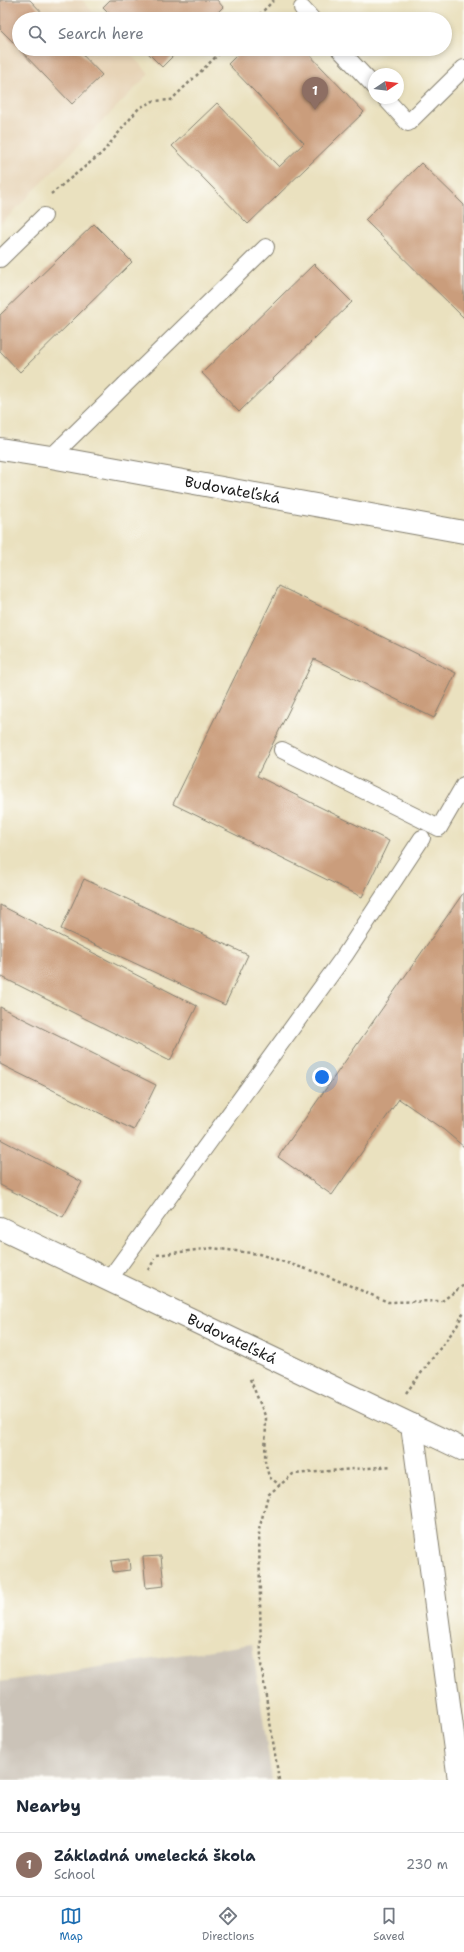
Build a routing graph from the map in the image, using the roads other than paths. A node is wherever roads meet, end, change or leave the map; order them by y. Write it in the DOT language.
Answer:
graph roads {
  1 [pos="346,56"];
  2 [pos="464,68"];
  3 [pos="368,79"];
  4 [pos="391,104"];
  5 [pos="44,216"];
  6 [pos="266,247"];
  7 [pos="0,259"];
  8 [pos="0,449"];
  9 [pos="51,457"];
  10 [pos="464,532"];
  11 [pos="282,750"];
  12 [pos="464,785"];
  13 [pos="422,838"];
  14 [pos="0,1228"];
  15 [pos="108,1281"];
  16 [pos="412,1425"];
  17 [pos="464,1450"];
  18 [pos="459,1780"];
  1 -- 3 [label="lane"];
  2 -- 4 [label="lane"];
  5 -- 7 [label="lane"];
  6 -- 9 [label="lane"];
  8 -- 9 [label="street, Budovateľská"];
  9 -- 10 [label="street, Budovateľská"];
  11 -- 12 [label="lane"];
  13 -- 15 [label="lane"];
  14 -- 15 [label="street, Budovateľská"];
  15 -- 16 [label="street, Budovateľská"];
  16 -- 17 [label="street, Budovateľská"];
  16 -- 18 [label="street"];
}
